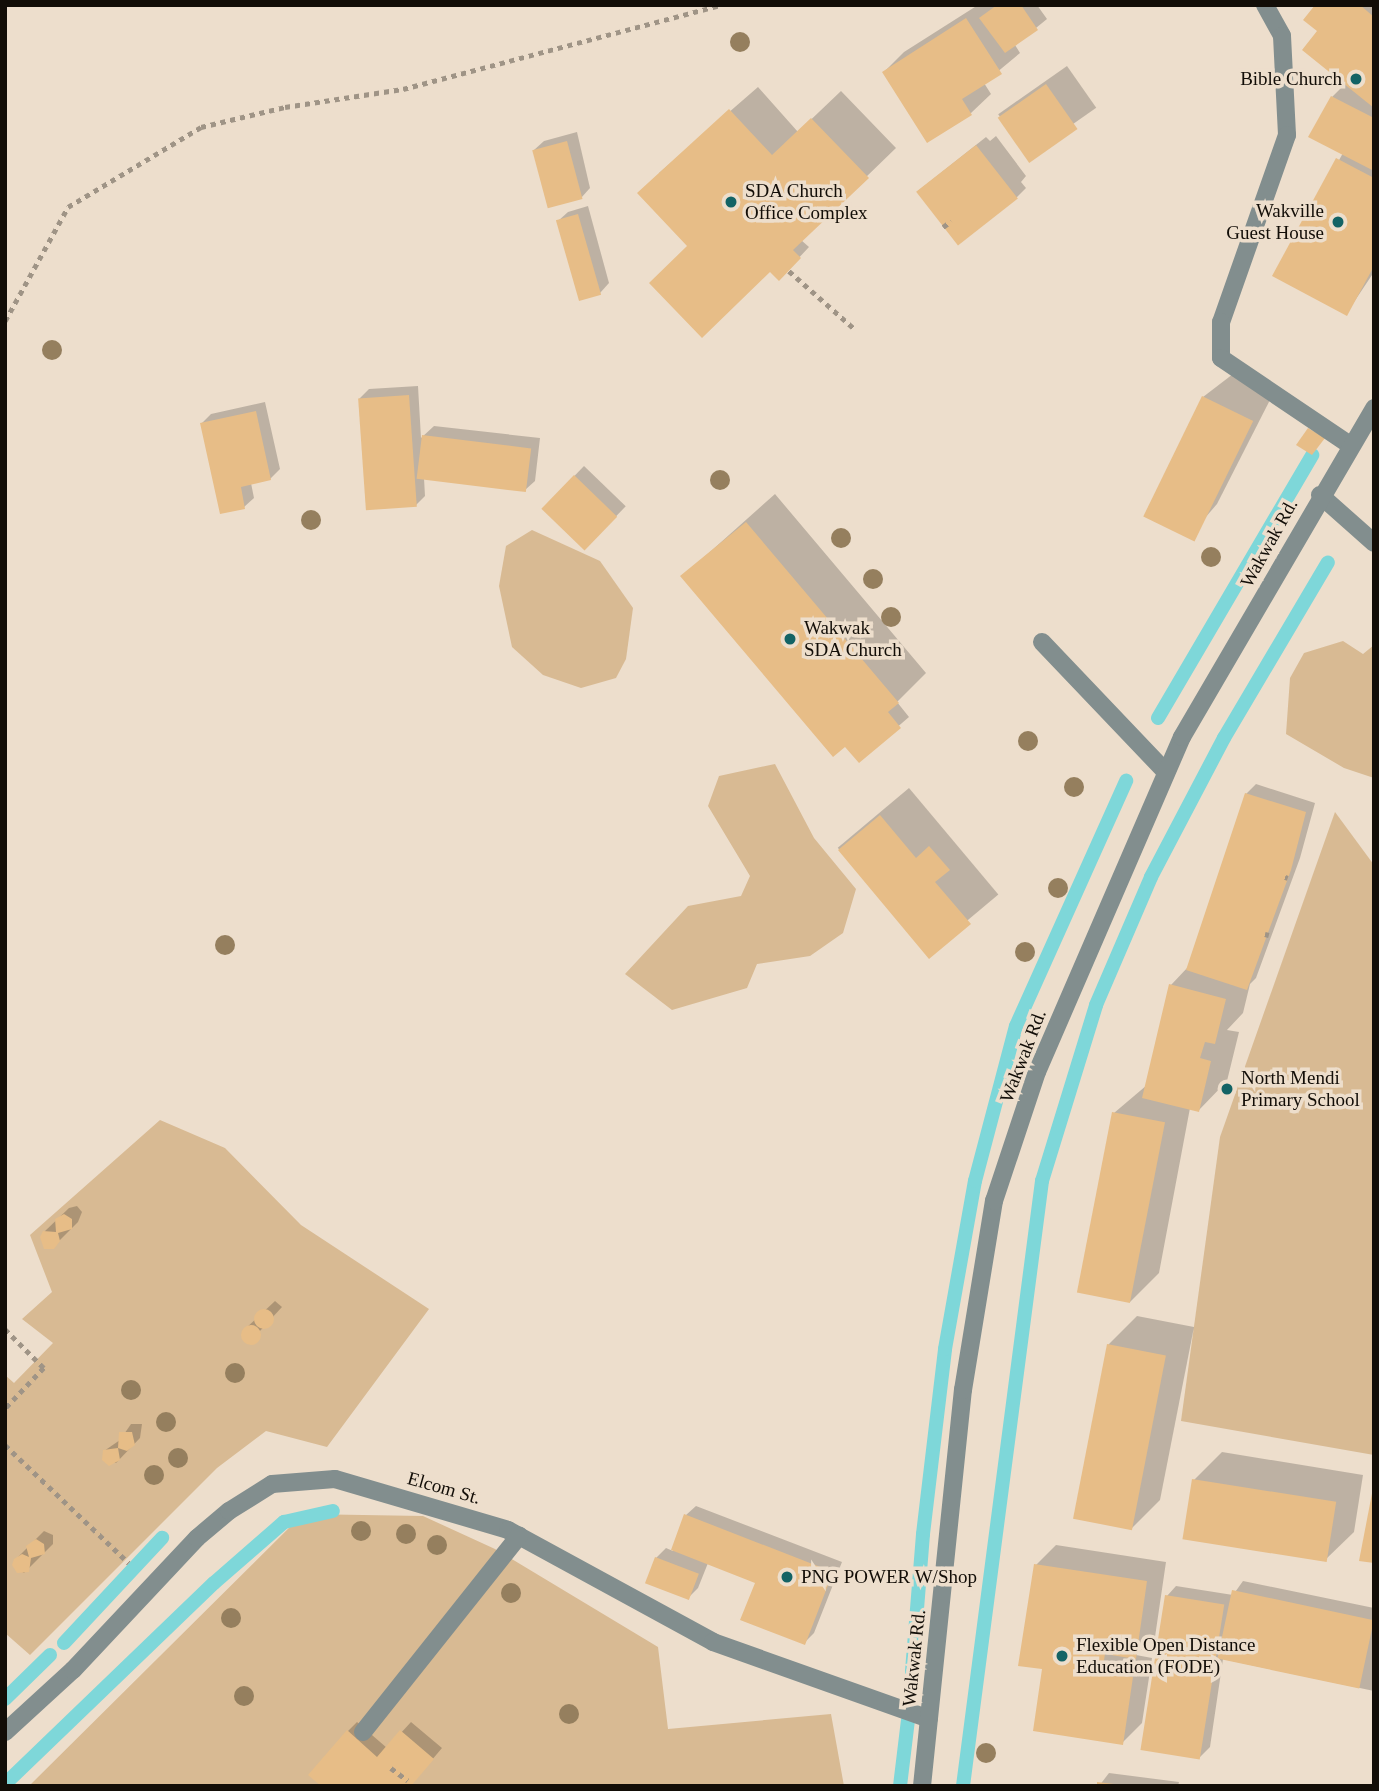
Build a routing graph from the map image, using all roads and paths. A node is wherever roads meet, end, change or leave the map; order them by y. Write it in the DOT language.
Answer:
graph roads {
  1 [pos="721,5"];
  2 [pos="1265,5"];
  3 [pos="951,221"];
  4 [pos="943,227"];
  5 [pos="789,271"];
  6 [pos="5,321"];
  7 [pos="856,330"];
  8 [pos="1374,408"];
  9 [pos="1350,445"];
  10 [pos="1320,495"];
  11 [pos="1374,543"];
  12 [pos="1042,642"];
  13 [pos="1166,772"];
  14 [pos="5,1329"];
  15 [pos="5,1409"];
  16 [pos="5,1445"];
  17 [pos="519,1536"];
  18 [pos="134,1567"];
  19 [pos="929,1719"];
  20 [pos="5,1732"];
  21 [pos="363,1732"];
  22 [pos="391,1768"];
  23 [pos="408,1781"];
  24 [pos="922,1786"];
  1 -- 6 [label="path"];
  2 -- 9 [label="street"];
  3 -- 4 [label="path"];
  5 -- 7 [label="path"];
  8 -- 9 [label="street, Wakwak Rd."];
  9 -- 10 [label="street, Wakwak Rd."];
  10 -- 11 [label="street"];
  10 -- 13 [label="street, Wakwak Rd."];
  12 -- 13 [label="street"];
  13 -- 19 [label="street, Wakwak Rd."];
  14 -- 15 [label="path"];
  16 -- 18 [label="path"];
  17 -- 19 [label="street, Elcom St."];
  17 -- 20 [label="street, Elcom St."];
  17 -- 21 [label="street"];
  19 -- 24 [label="street, Wakwak Rd."];
  22 -- 23 [label="path"];
}
